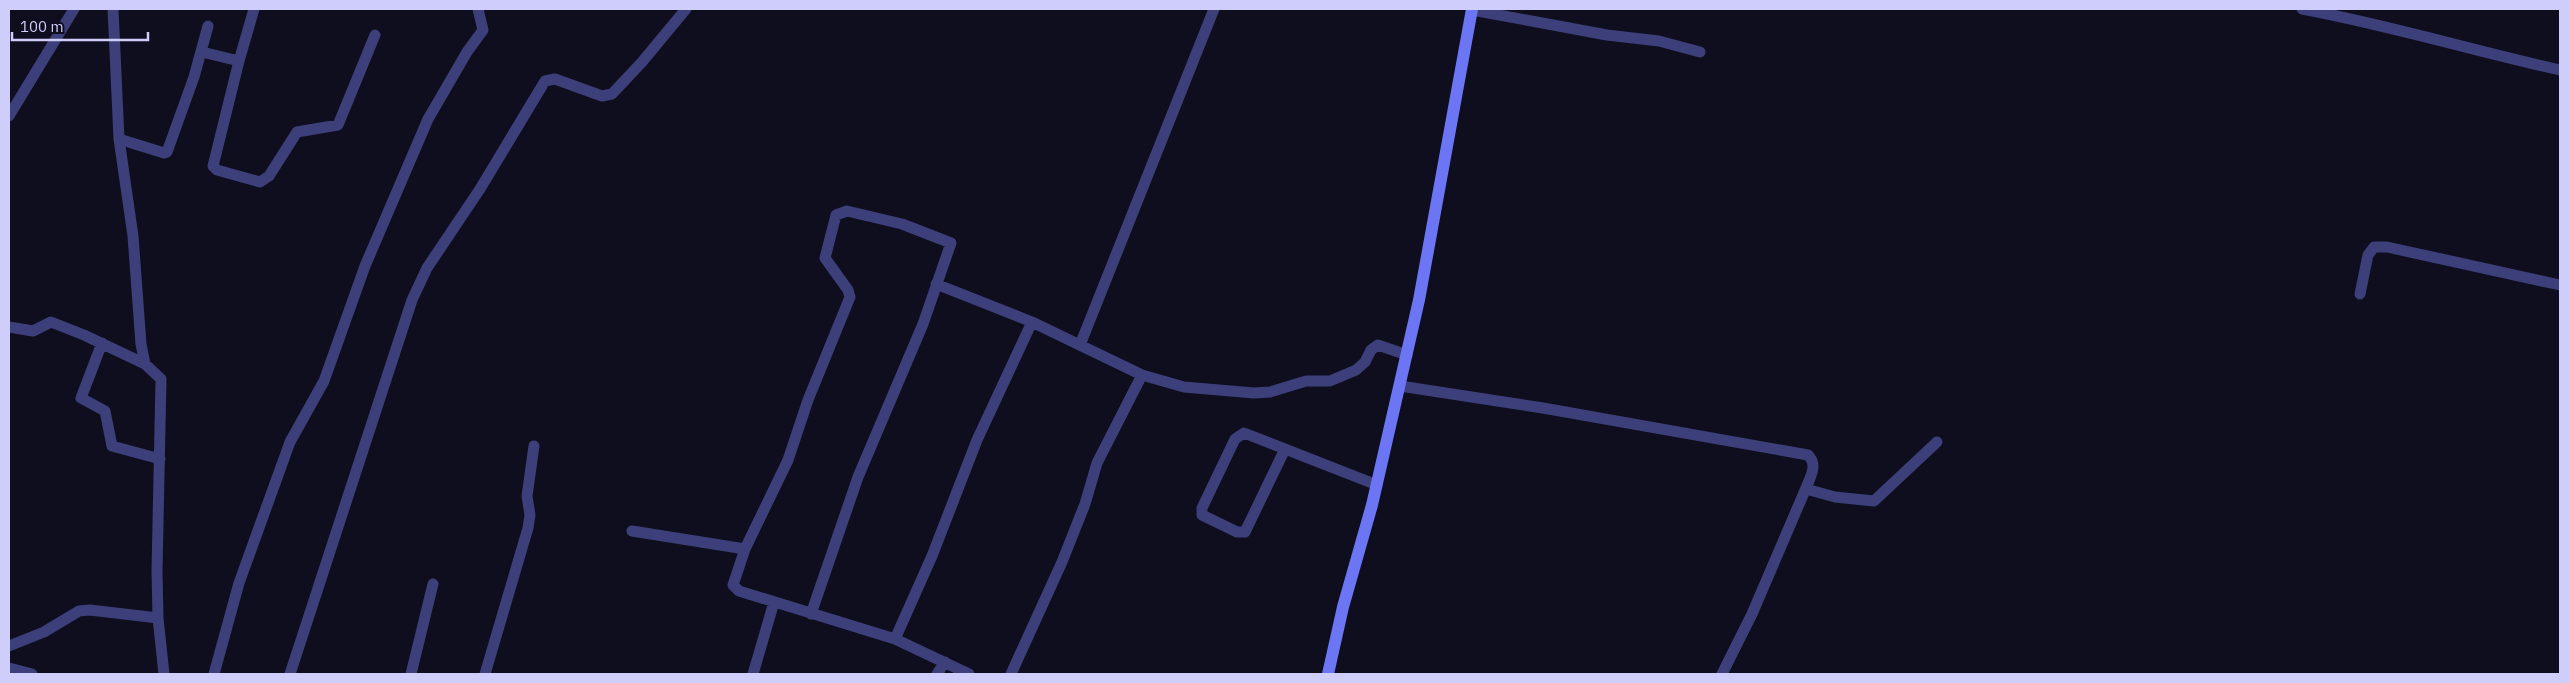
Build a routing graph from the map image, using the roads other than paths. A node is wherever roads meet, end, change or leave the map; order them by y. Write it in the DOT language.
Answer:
graph roads {
  1 [pos="74,9"];
  2 [pos="113,9"];
  3 [pos="254,9"];
  4 [pos="478,9"];
  5 [pos="686,9"];
  6 [pos="1214,9"];
  7 [pos="1472,9"];
  8 [pos="2302,9"];
  9 [pos="208,26"];
  10 [pos="375,35"];
  11 [pos="202,52"];
  12 [pos="1700,52"];
  13 [pos="239,61"];
  14 [pos="2560,70"];
  15 [pos="9,116"];
  16 [pos="119,139"];
  17 [pos="936,284"];
  18 [pos="2560,285"];
  19 [pos="2360,294"];
  20 [pos="1032,322"];
  21 [pos="9,327"];
  22 [pos="102,343"];
  23 [pos="1080,345"];
  24 [pos="1407,355"];
  25 [pos="145,364"];
  26 [pos="1142,375"];
  27 [pos="1400,386"];
  28 [pos="1937,442"];
  29 [pos="534,446"];
  30 [pos="1285,449"];
  31 [pos="160,459"];
  32 [pos="1376,485"];
  33 [pos="1806,489"];
  34 [pos="632,531"];
  35 [pos="745,549"];
  36 [pos="433,584"];
  37 [pos="774,602"];
  38 [pos="811,614"];
  39 [pos="158,618"];
  40 [pos="895,639"];
  41 [pos="9,646"];
  42 [pos="945,662"];
  43 [pos="9,668"];
  44 [pos="32,674"];
  45 [pos="164,674"];
  46 [pos="214,674"];
  47 [pos="290,674"];
  48 [pos="411,674"];
  49 [pos="485,674"];
  50 [pos="753,674"];
  51 [pos="937,674"];
  52 [pos="970,674"];
  53 [pos="1011,674"];
  54 [pos="1328,674"];
  55 [pos="1722,674"];
  1 -- 15 [label="street"];
  2 -- 16 [label="street"];
  3 -- 13 [label="street"];
  4 -- 46 [label="street"];
  5 -- 47 [label="street"];
  6 -- 23 [label="street"];
  7 -- 12 [label="street"];
  7 -- 24 [label="street"];
  8 -- 14 [label="street"];
  9 -- 11 [label="street"];
  10 -- 13 [label="street"];
  11 -- 13 [label="street"];
  11 -- 16 [label="street"];
  16 -- 25 [label="street"];
  17 -- 20 [label="street"];
  17 -- 35 [label="street"];
  17 -- 38 [label="street"];
  18 -- 19 [label="street"];
  20 -- 23 [label="street"];
  20 -- 40 [label="street"];
  21 -- 22 [label="street"];
  22 -- 25 [label="street"];
  22 -- 31 [label="street"];
  23 -- 26 [label="street"];
  24 -- 26 [label="street"];
  24 -- 27 [label="street"];
  25 -- 31 [label="street"];
  26 -- 53 [label="street"];
  27 -- 32 [label="street"];
  27 -- 33 [label="street"];
  28 -- 33 [label="street"];
  29 -- 49 [label="street"];
  30 -- 30 [label="street"];
  30 -- 32 [label="street"];
  31 -- 39 [label="street"];
  32 -- 54 [label="street"];
  33 -- 55 [label="street"];
  34 -- 35 [label="street"];
  35 -- 37 [label="street"];
  36 -- 48 [label="street"];
  37 -- 38 [label="street"];
  37 -- 50 [label="street"];
  38 -- 40 [label="street"];
  39 -- 41 [label="street"];
  39 -- 45 [label="street"];
  40 -- 42 [label="street"];
  42 -- 51 [label="street"];
  42 -- 52 [label="street"];
  43 -- 44 [label="street"];
}
